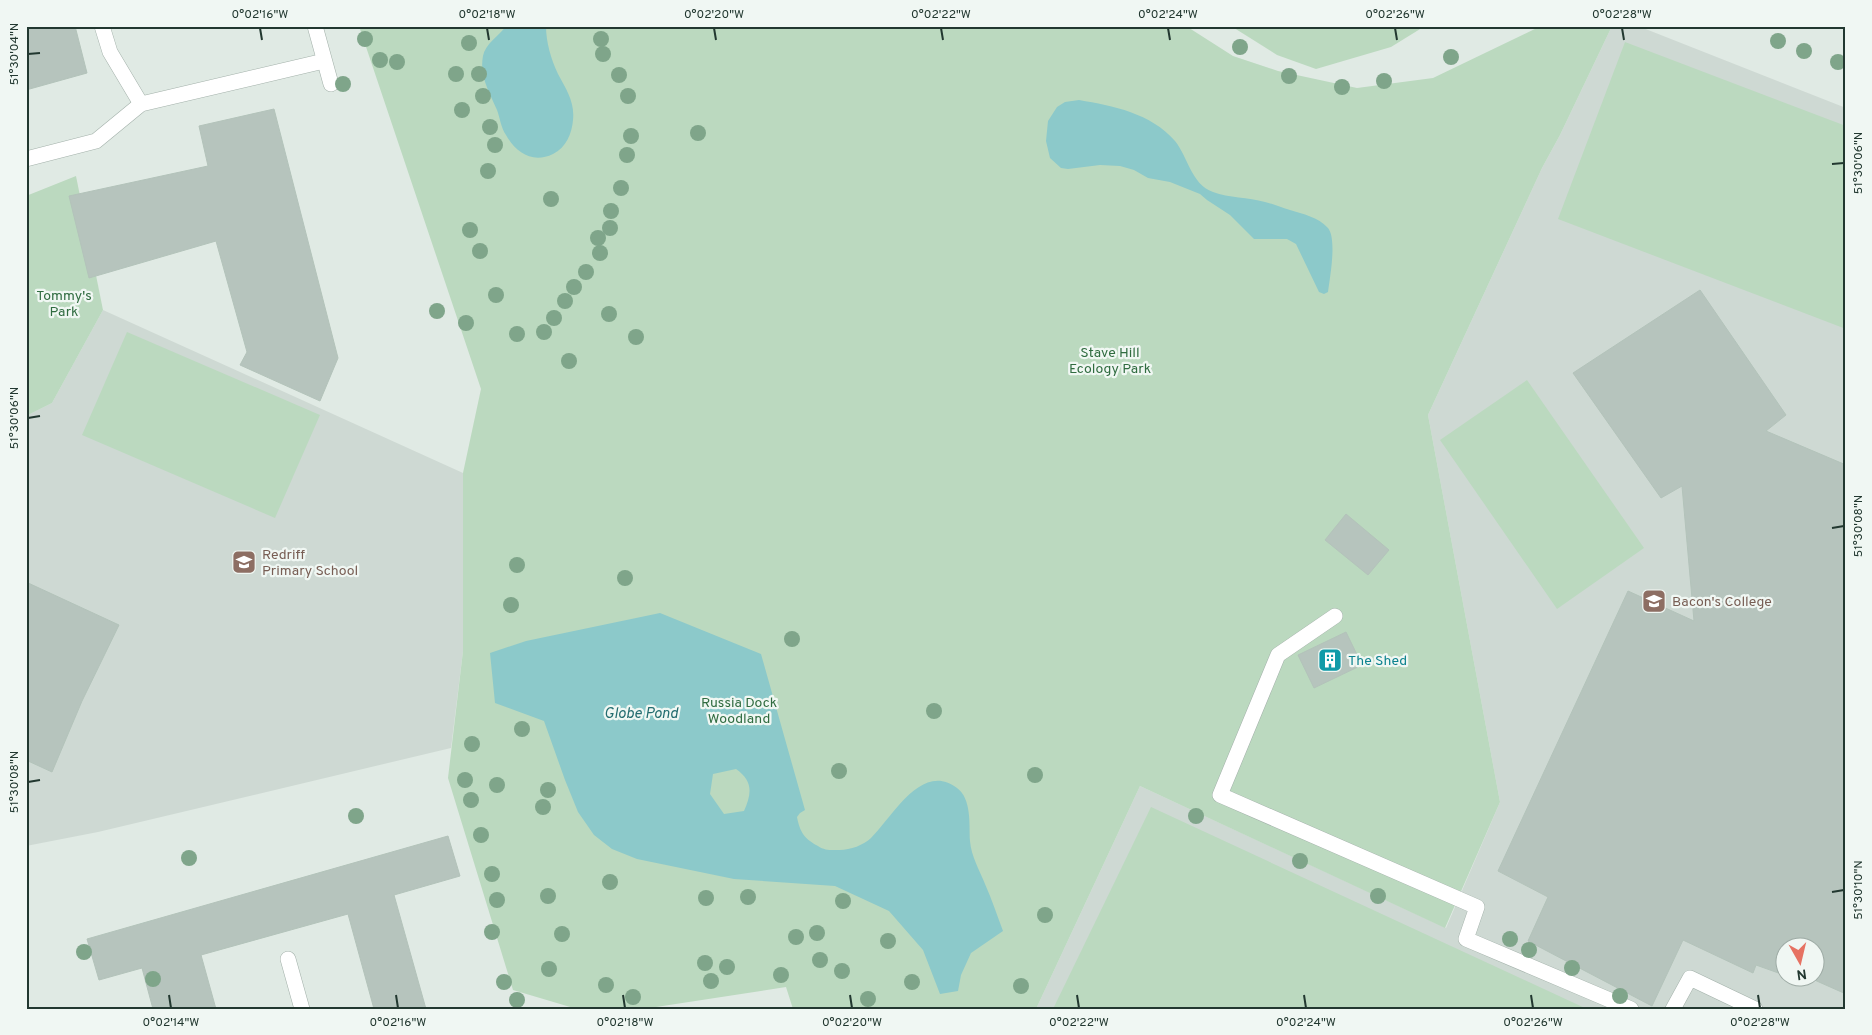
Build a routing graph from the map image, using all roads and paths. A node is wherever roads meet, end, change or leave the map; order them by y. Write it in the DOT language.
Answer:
graph roads {
  1 [pos="102,26"];
  2 [pos="315,26"];
  3 [pos="324,61"];
  4 [pos="331,84"];
  5 [pos="141,104"];
  6 [pos="26,159"];
  7 [pos="1335,616"];
  8 [pos="288,959"];
  9 [pos="302,1009"];
  10 [pos="1631,1009"];
  11 [pos="1673,1009"];
  12 [pos="1755,1009"];
  1 -- 5 [label="street"];
  2 -- 3 [label="street"];
  3 -- 4 [label="street"];
  3 -- 5 [label="street"];
  5 -- 6 [label="street"];
  7 -- 10 [label="street"];
  8 -- 9 [label="street"];
  11 -- 12 [label="street"];
}
